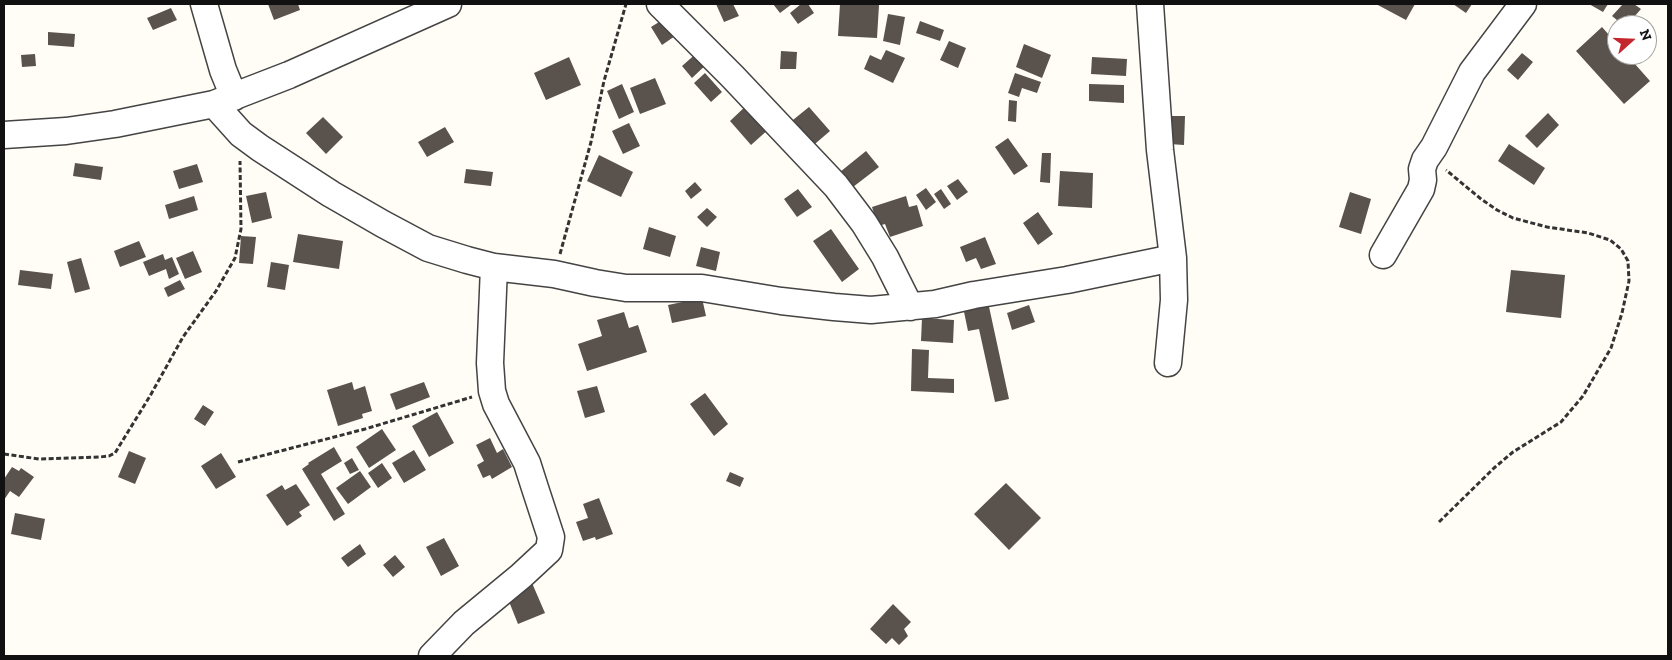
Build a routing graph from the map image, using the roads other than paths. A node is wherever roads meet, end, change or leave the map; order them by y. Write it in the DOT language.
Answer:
graph roads {
  1 [pos="204,4"];
  2 [pos="448,4"];
  3 [pos="660,4"];
  4 [pos="1150,4"];
  5 [pos="1524,4"];
  6 [pos="224,100"];
  7 [pos="4,135"];
  8 [pos="1383,254"];
  9 [pos="1173,258"];
  10 [pos="494,267"];
  11 [pos="910,307"];
  12 [pos="1168,363"];
  13 [pos="432,656"];
  1 -- 6 [label="street"];
  2 -- 6 [label="street"];
  3 -- 11 [label="street"];
  4 -- 9 [label="street"];
  5 -- 8 [label="street"];
  6 -- 7 [label="street"];
  6 -- 10 [label="street"];
  9 -- 11 [label="street"];
  9 -- 12 [label="street"];
  10 -- 11 [label="street"];
  10 -- 13 [label="street"];
}
